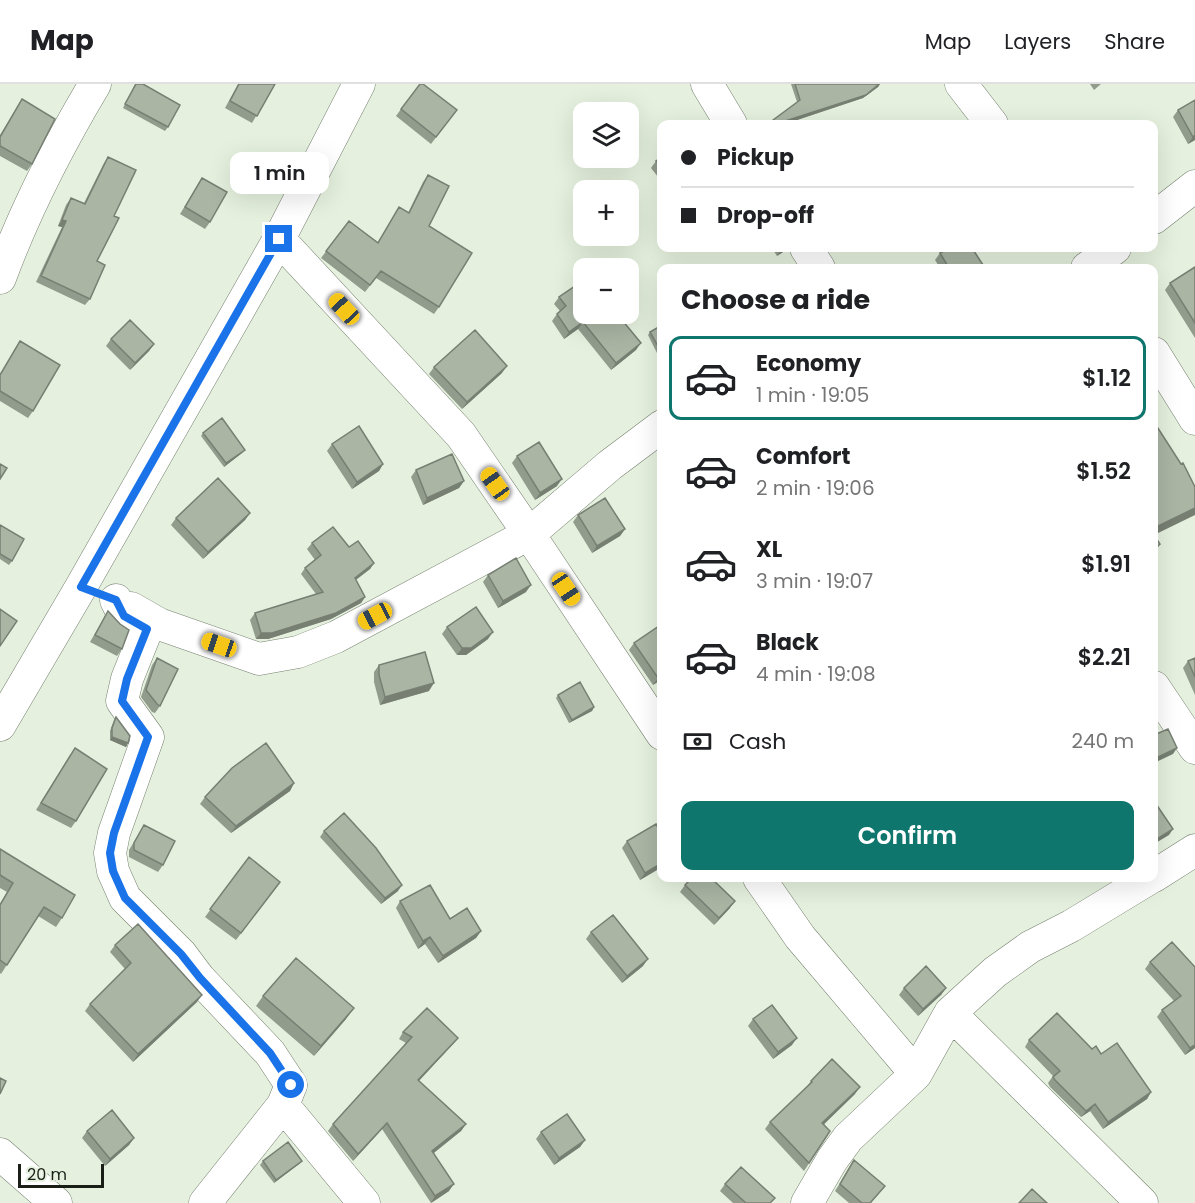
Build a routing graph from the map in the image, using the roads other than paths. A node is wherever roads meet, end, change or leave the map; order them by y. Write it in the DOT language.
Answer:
graph roads {
  1 [pos="94,84"];
  2 [pos="359,84"];
  3 [pos="707,84"];
  4 [pos="961,84"];
  5 [pos="729,120"];
  6 [pos="989,120"];
  7 [pos="1195,186"];
  8 [pos="1158,215"];
  9 [pos="279,239"];
  10 [pos="0,278"];
  11 [pos="1158,359"];
  12 [pos="1195,419"];
  13 [pos="657,430"];
  14 [pos="529,534"];
  15 [pos="81,587"];
  16 [pos="116,600"];
  17 [pos="1158,693"];
  18 [pos="657,719"];
  19 [pos="0,725"];
  20 [pos="1195,748"];
  21 [pos="1195,850"];
  22 [pos="1158,873"];
  23 [pos="762,882"];
  24 [pos="1144,882"];
  25 [pos="950,1013"];
  26 [pos="916,1074"];
  27 [pos="283,1105"];
  28 [pos="0,1154"];
  29 [pos="56,1203"];
  30 [pos="205,1203"];
  31 [pos="364,1203"];
  32 [pos="807,1203"];
  33 [pos="1142,1203"];
  1 -- 10 [label="street"];
  2 -- 9 [label="street"];
  3 -- 5 [label="street"];
  4 -- 6 [label="street"];
  7 -- 8 [label="street"];
  9 -- 14 [label="street"];
  9 -- 15 [label="street"];
  11 -- 12 [label="street"];
  13 -- 14 [label="street"];
  14 -- 16 [label="street"];
  14 -- 18 [label="street"];
  15 -- 16 [label="street"];
  15 -- 19 [label="street"];
  16 -- 27 [label="street"];
  17 -- 20 [label="street"];
  21 -- 22 [label="street"];
  23 -- 26 [label="street"];
  24 -- 25 [label="street"];
  25 -- 26 [label="street"];
  25 -- 33 [label="street"];
  26 -- 32 [label="street"];
  27 -- 30 [label="street"];
  27 -- 31 [label="street"];
  28 -- 29 [label="street"];
}
